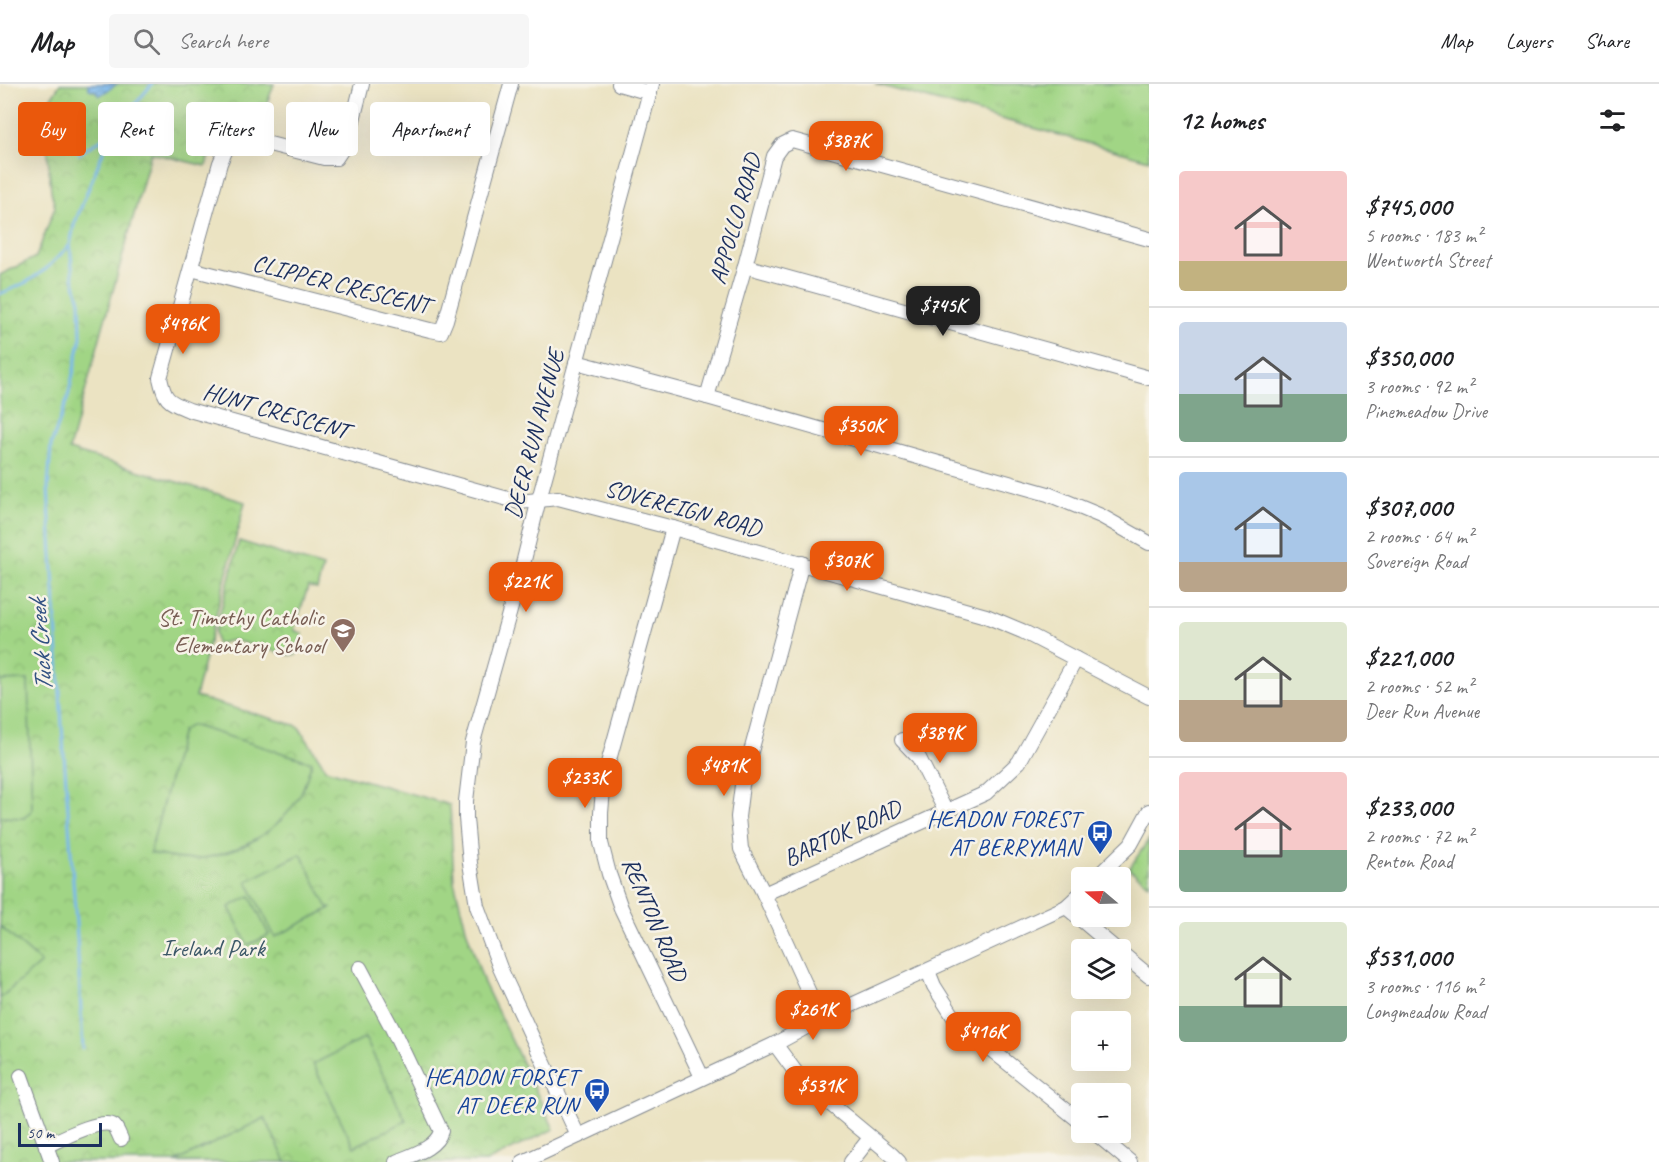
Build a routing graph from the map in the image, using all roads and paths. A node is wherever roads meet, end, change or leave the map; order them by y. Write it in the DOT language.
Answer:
graph roads {
  1 [pos="362,84"];
  2 [pos="511,84"];
  3 [pos="619,84"];
  4 [pos="651,88"];
  5 [pos="1149,239"];
  6 [pos="745,266"];
  7 [pos="191,269"];
  8 [pos="576,362"];
  9 [pos="1149,378"];
  10 [pos="707,397"];
  11 [pos="539,499"];
  12 [pos="673,528"];
  13 [pos="1149,543"];
  14 [pos="802,563"];
  15 [pos="1076,658"];
  16 [pos="1149,697"];
  17 [pos="902,740"];
  18 [pos="945,810"];
  19 [pos="1149,811"];
  20 [pos="1107,867"];
  21 [pos="764,894"];
  22 [pos="1071,902"];
  23 [pos="1066,907"];
  24 [pos="1104,939"];
  25 [pos="1131,961"];
  26 [pos="360,968"];
  27 [pos="928,971"];
  28 [pos="1149,976"];
  29 [pos="822,1019"];
  30 [pos="775,1044"];
  31 [pos="21,1076"];
  32 [pos="702,1077"];
  33 [pos="1071,1114"];
  34 [pos="578,1136"];
  35 [pos="122,1138"];
  36 [pos="870,1138"];
  37 [pos="1107,1143"];
  38 [pos="46,1146"];
  39 [pos="52,1162"];
  40 [pos="396,1162"];
  41 [pos="524,1162"];
  42 [pos="851,1162"];
  43 [pos="899,1162"];
  44 [pos="1130,1162"];
  1 -- 7 [label="street, HUNT CRESCENT"];
  2 -- 7 [label="street, CLIPPER CRESCENT"];
  3 -- 4 [label="street"];
  4 -- 8 [label="street, DEER RUN AVENUE"];
  5 -- 6 [label="street, APPOLLO ROAD"];
  6 -- 9 [label="street"];
  6 -- 10 [label="street, APPOLLO ROAD"];
  7 -- 11 [label="street, HUNT CRESCENT"];
  8 -- 10 [label="street"];
  8 -- 11 [label="street, DEER RUN AVENUE"];
  10 -- 13 [label="street"];
  11 -- 12 [label="street, SOVEREIGN ROAD"];
  11 -- 34 [label="street, DEER RUN AVENUE"];
  12 -- 14 [label="street, SOVEREIGN ROAD"];
  12 -- 32 [label="street, RENTON ROAD"];
  14 -- 15 [label="street, SOVEREIGN ROAD"];
  14 -- 21 [label="street"];
  15 -- 16 [label="street, SOVEREIGN ROAD"];
  15 -- 18 [label="street, BARTOK ROAD"];
  17 -- 18 [label="street"];
  18 -- 21 [label="street, BARTOK ROAD"];
  19 -- 20 [label="street"];
  21 -- 29 [label="street"];
  22 -- 23 [label="street"];
  23 -- 24 [label="street"];
  23 -- 27 [label="street"];
  25 -- 28 [label="street"];
  26 -- 40 [label="street"];
  27 -- 29 [label="street"];
  27 -- 33 [label="street"];
  29 -- 30 [label="street"];
  30 -- 32 [label="street"];
  30 -- 36 [label="street"];
  31 -- 38 [label="street"];
  32 -- 34 [label="street"];
  34 -- 41 [label="street"];
  35 -- 38 [label="street"];
  36 -- 42 [label="street"];
  36 -- 43 [label="street"];
  37 -- 44 [label="street"];
  38 -- 39 [label="street"];
}
